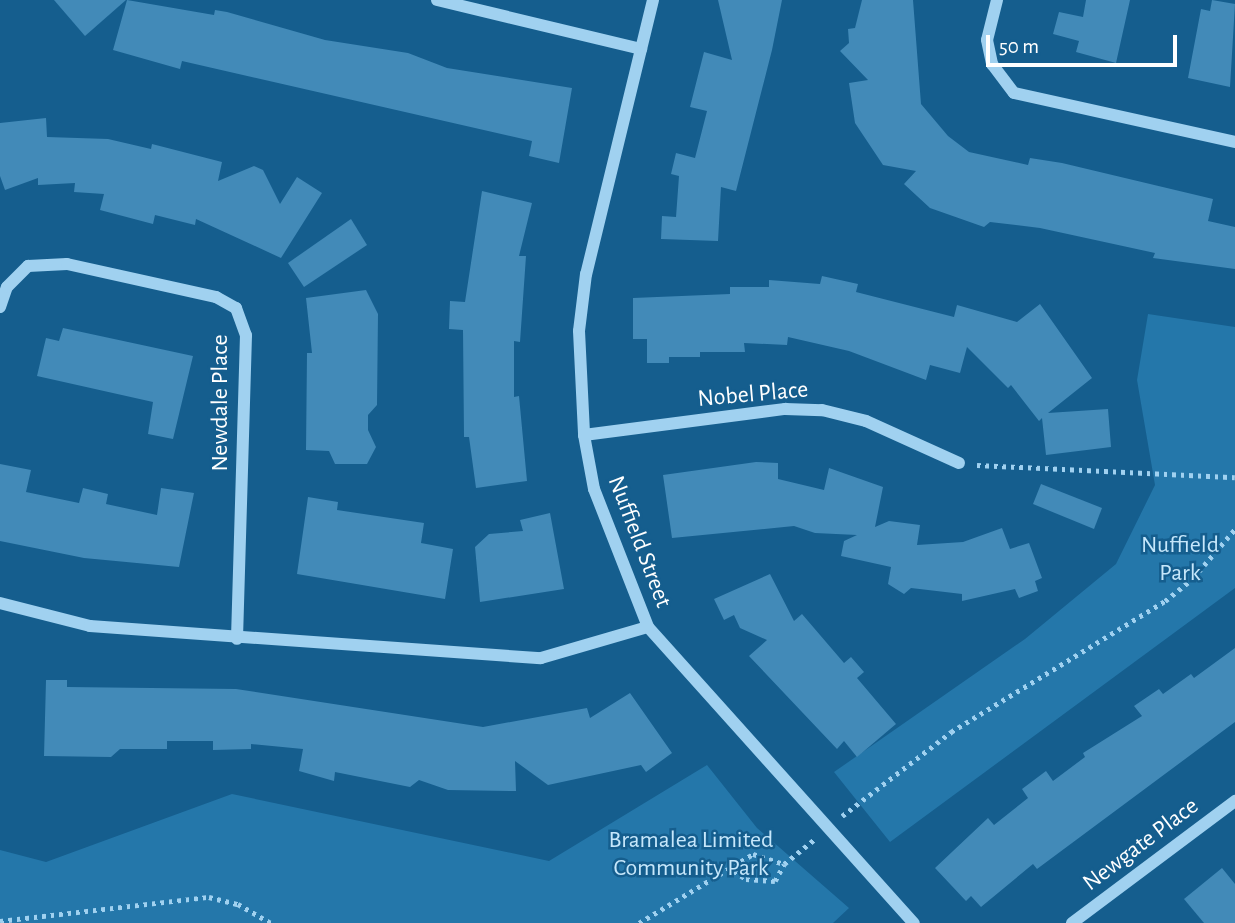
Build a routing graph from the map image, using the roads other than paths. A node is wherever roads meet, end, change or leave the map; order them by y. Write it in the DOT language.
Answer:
graph roads {
  1 [pos="437,0"];
  2 [pos="653,0"];
  3 [pos="997,0"];
  4 [pos="641,49"];
  5 [pos="1235,142"];
  6 [pos="0,307"];
  7 [pos="584,435"];
  8 [pos="959,463"];
  9 [pos="0,603"];
  10 [pos="648,627"];
  11 [pos="237,639"];
  12 [pos="1235,800"];
  13 [pos="914,923"];
  14 [pos="1072,923"];
  1 -- 4 [label="street"];
  2 -- 4 [label="street, Nuffield Street"];
  3 -- 5 [label="street"];
  4 -- 7 [label="street, Nuffield Street"];
  6 -- 11 [label="street, Newdale Place"];
  7 -- 8 [label="street, Nobel Place"];
  7 -- 10 [label="street, Nuffield Street"];
  9 -- 11 [label="street"];
  10 -- 11 [label="street"];
  10 -- 13 [label="street, Nuffield Street"];
  12 -- 14 [label="street, Newgate Place"];
}
